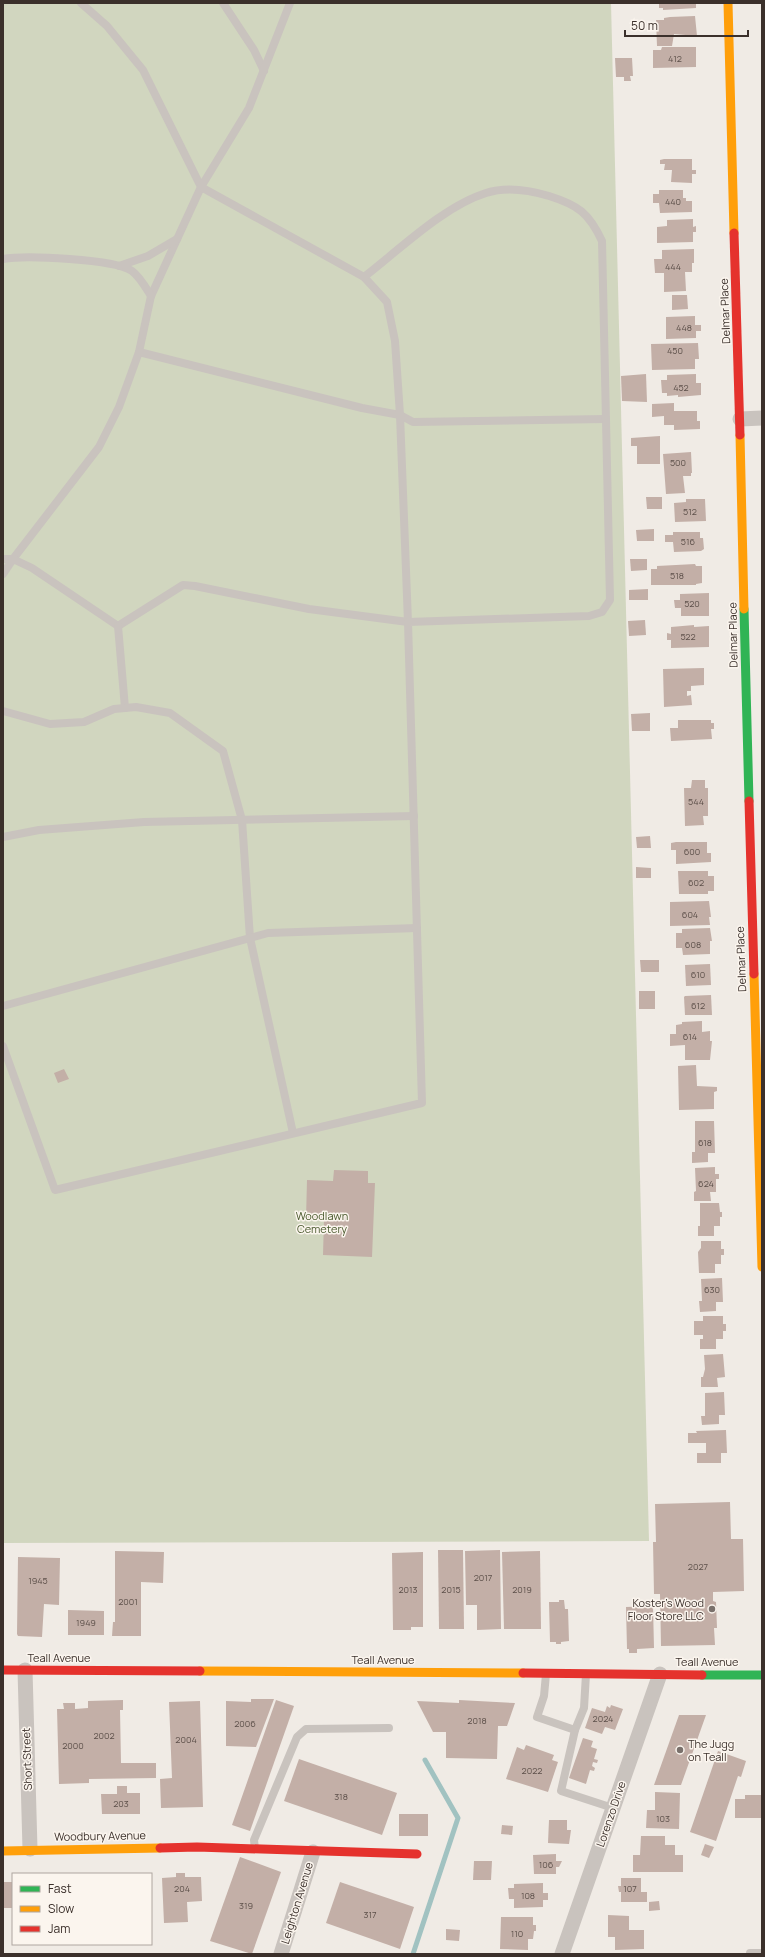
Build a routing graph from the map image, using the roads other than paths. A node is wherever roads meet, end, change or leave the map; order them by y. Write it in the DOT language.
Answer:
graph roads {
  1 [pos="80,3"];
  2 [pos="222,3"];
  3 [pos="290,3"];
  4 [pos="728,3"];
  5 [pos="264,71"];
  6 [pos="201,187"];
  7 [pos="177,239"];
  8 [pos="3,259"];
  9 [pos="119,266"];
  10 [pos="364,277"];
  11 [pos="151,296"];
  12 [pos="139,352"];
  13 [pos="400,415"];
  14 [pos="762,418"];
  15 [pos="606,419"];
  16 [pos="740,419"];
  17 [pos="3,559"];
  18 [pos="13,559"];
  19 [pos="3,574"];
  20 [pos="408,622"];
  21 [pos="118,626"];
  22 [pos="125,708"];
  23 [pos="3,711"];
  24 [pos="755,803"];
  25 [pos="414,816"];
  26 [pos="242,820"];
  27 [pos="3,837"];
  28 [pos="417,928"];
  29 [pos="250,938"];
  30 [pos="3,1006"];
  31 [pos="3,1046"];
  32 [pos="293,1133"];
  33 [pos="762,1267"];
  34 [pos="3,1670"];
  35 [pos="25,1670"];
  36 [pos="546,1673"];
  37 [pos="586,1673"];
  38 [pos="660,1674"];
  39 [pos="762,1675"];
  40 [pos="389,1728"];
  41 [pos="575,1730"];
  42 [pos="613,1808"];
  43 [pos="30,1849"];
  44 [pos="255,1849"];
  45 [pos="3,1851"];
  46 [pos="313,1852"];
  47 [pos="417,1854"];
  48 [pos="750,1953"];
  49 [pos="762,1953"];
  50 [pos="281,1954"];
  51 [pos="562,1954"];
  1 -- 6 [label="lane"];
  2 -- 5 [label="lane"];
  3 -- 5 [label="lane"];
  4 -- 16 [label="street, Delmar Place"];
  5 -- 6 [label="lane"];
  6 -- 7 [label="lane"];
  6 -- 10 [label="lane"];
  7 -- 9 [label="lane"];
  7 -- 11 [label="lane"];
  8 -- 9 [label="lane"];
  9 -- 11 [label="lane"];
  10 -- 13 [label="lane"];
  10 -- 15 [label="lane"];
  11 -- 12 [label="lane"];
  12 -- 13 [label="lane"];
  12 -- 18 [label="lane"];
  13 -- 15 [label="lane"];
  13 -- 20 [label="lane"];
  14 -- 16 [label="street"];
  15 -- 20 [label="lane"];
  16 -- 24 [label="street, Delmar Place"];
  17 -- 18 [label="lane"];
  18 -- 19 [label="lane"];
  18 -- 21 [label="lane"];
  20 -- 21 [label="lane"];
  20 -- 25 [label="lane"];
  21 -- 22 [label="lane"];
  22 -- 23 [label="lane"];
  22 -- 26 [label="lane"];
  24 -- 33 [label="street, Delmar Place"];
  25 -- 26 [label="lane"];
  25 -- 28 [label="lane"];
  26 -- 27 [label="lane"];
  26 -- 29 [label="lane"];
  28 -- 29 [label="lane"];
  28 -- 32 [label="lane"];
  29 -- 30 [label="lane"];
  29 -- 32 [label="lane"];
  31 -- 32 [label="lane"];
  34 -- 35 [label="street, Teall Avenue"];
  35 -- 36 [label="street, Teall Avenue"];
  35 -- 43 [label="street, Short Street"];
  36 -- 37 [label="street, Teall Avenue"];
  36 -- 41 [label="lane"];
  37 -- 38 [label="street, Teall Avenue"];
  37 -- 41 [label="lane"];
  38 -- 39 [label="street, Teall Avenue"];
  38 -- 42 [label="street, Lorenzo Drive"];
  40 -- 44 [label="lane"];
  41 -- 42 [label="lane"];
  42 -- 51 [label="street, Lorenzo Drive"];
  43 -- 44 [label="street, Woodbury Avenue"];
  43 -- 45 [label="street, Woodbury Avenue"];
  44 -- 46 [label="street, Woodbury Avenue"];
  46 -- 47 [label="street, Woodbury Avenue"];
  46 -- 50 [label="street, Leighton Avenue"];
  48 -- 49 [label="lane"];
}
